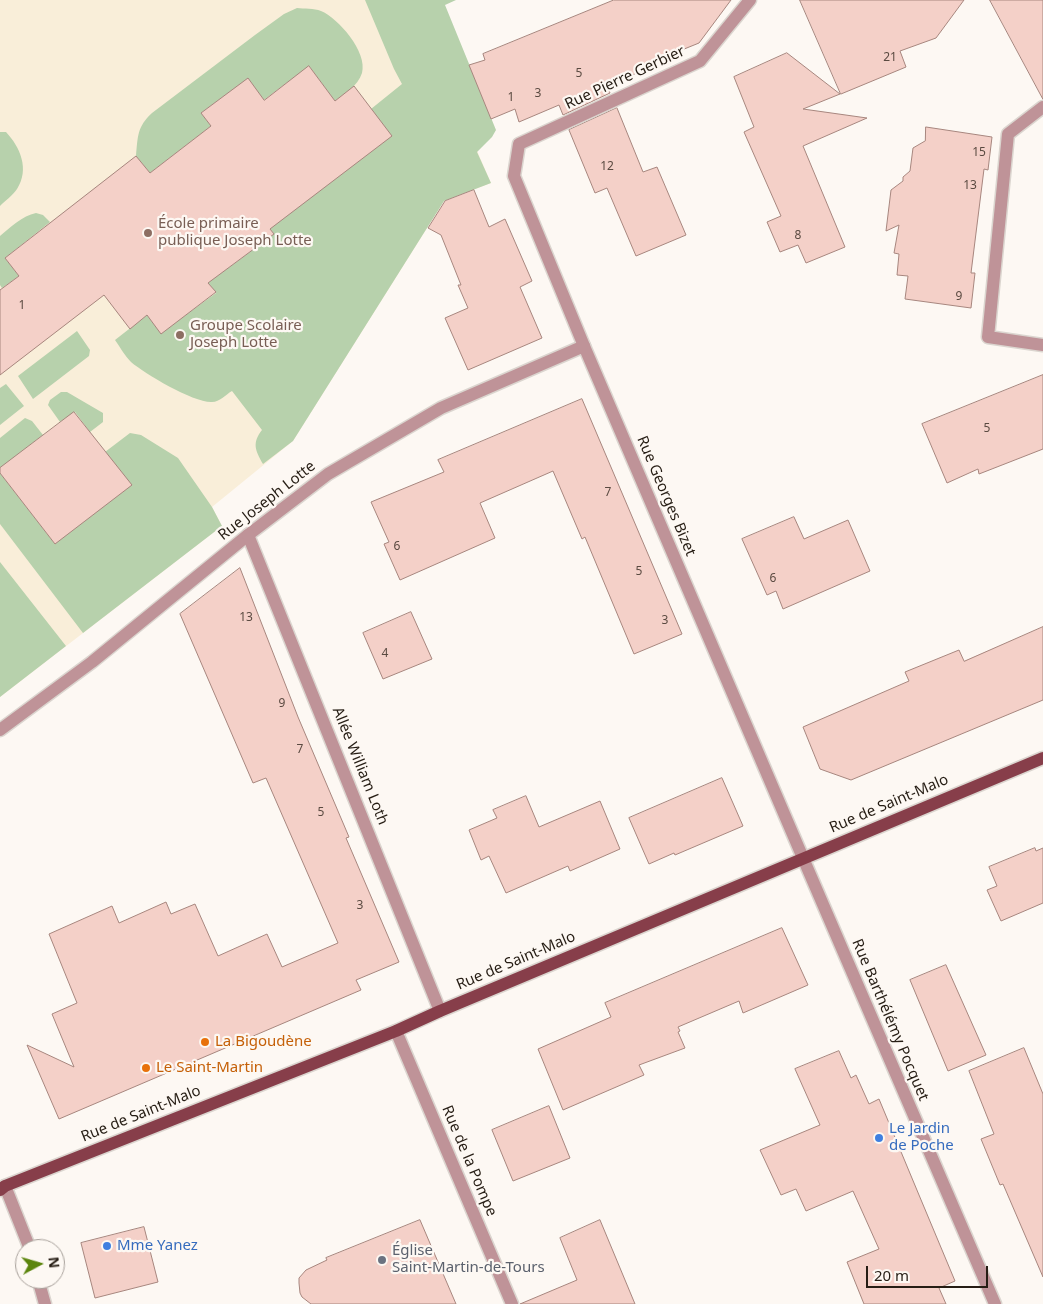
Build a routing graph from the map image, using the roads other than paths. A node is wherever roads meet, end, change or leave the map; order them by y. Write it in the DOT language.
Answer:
graph roads {
  1 [pos="750,0"];
  2 [pos="1043,107"];
  3 [pos="519,144"];
  4 [pos="1043,345"];
  5 [pos="584,346"];
  6 [pos="248,535"];
  7 [pos="0,730"];
  8 [pos="1043,758"];
  9 [pos="803,858"];
  10 [pos="440,1011"];
  11 [pos="396,1031"];
  12 [pos="3,1188"];
  13 [pos="26,1239"];
  14 [pos="41,1289"];
  15 [pos="45,1304"];
  16 [pos="512,1304"];
  17 [pos="994,1304"];
  1 -- 3 [label="street, Rue Pierre Gerbier"];
  2 -- 4 [label="street"];
  3 -- 5 [label="street, Rue Georges Bizet"];
  5 -- 6 [label="street, Rue Joseph Lotte"];
  5 -- 9 [label="street, Rue Georges Bizet"];
  6 -- 7 [label="street, Rue Joseph Lotte"];
  6 -- 10 [label="street, Allée William Loth"];
  8 -- 9 [label="main road, Rue de Saint-Malo"];
  9 -- 10 [label="main road, Rue de Saint-Malo"];
  9 -- 17 [label="street, Rue Barthélémy Pocquet"];
  10 -- 11 [label="main road, Rue de Saint-Malo"];
  11 -- 12 [label="main road, Rue de Saint-Malo"];
  11 -- 16 [label="street, Rue de la Pompe"];
  12 -- 13 [label="street"];
  14 -- 15 [label="street"];
}
